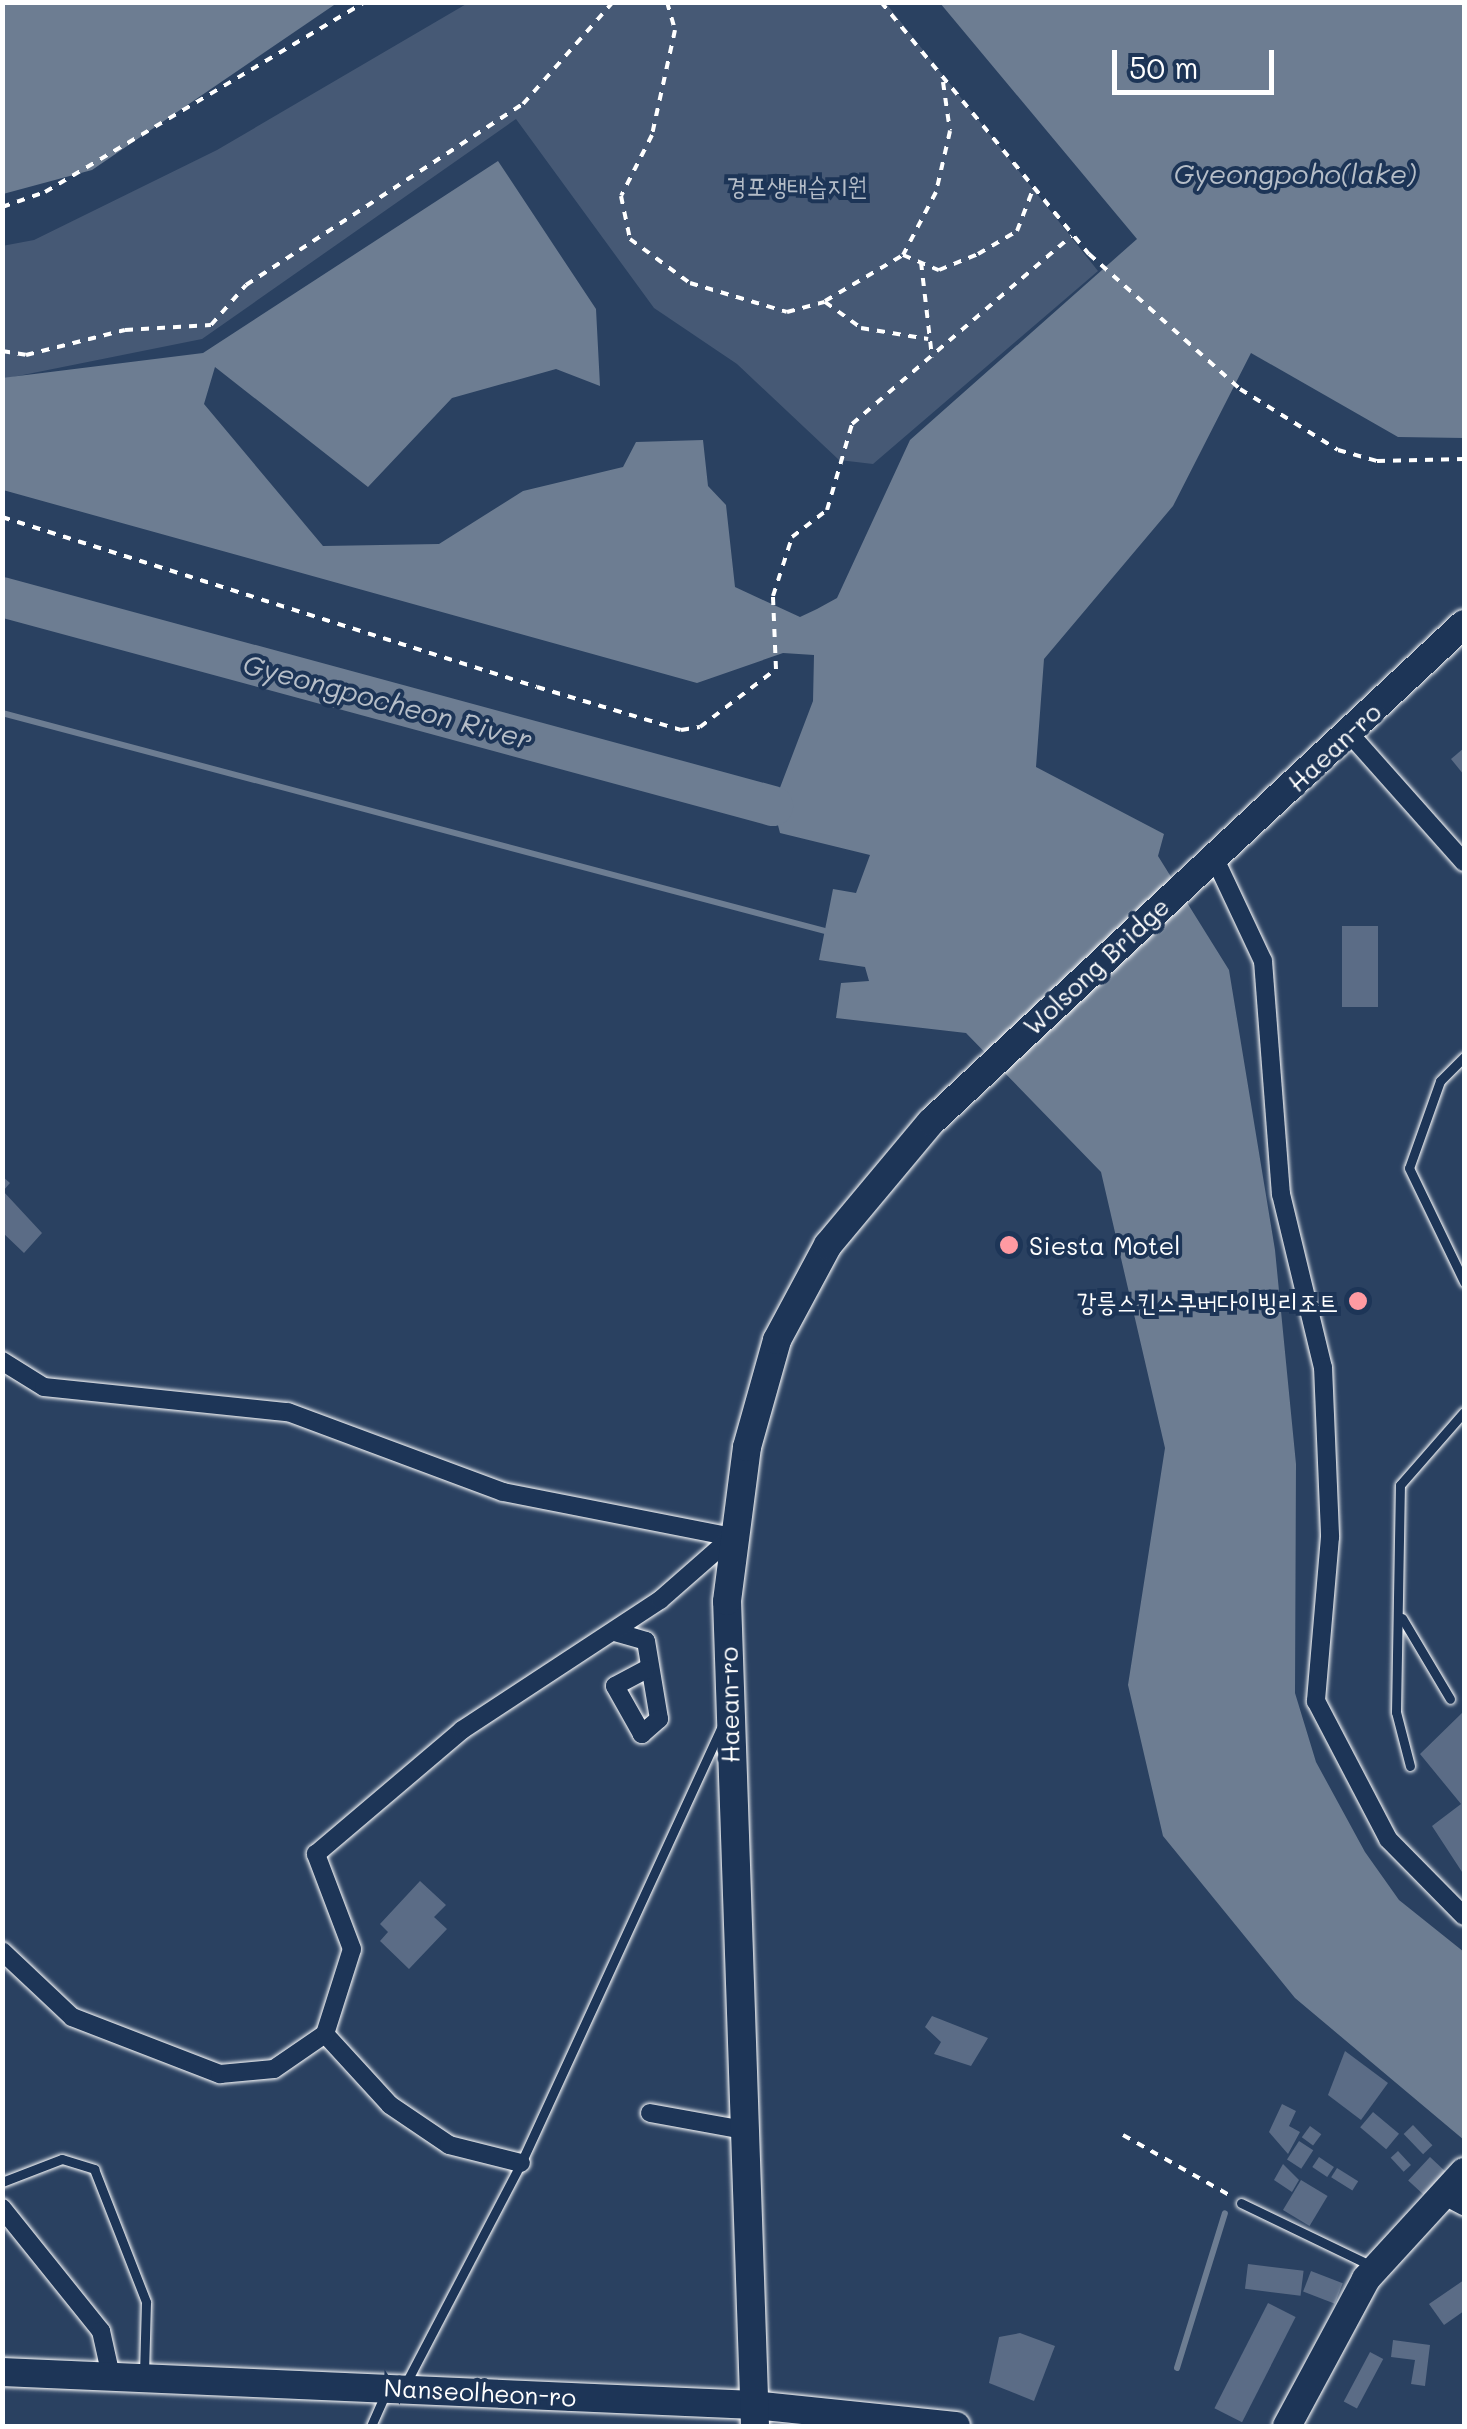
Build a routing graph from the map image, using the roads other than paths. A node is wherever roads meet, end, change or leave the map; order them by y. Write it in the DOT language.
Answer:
graph roads {
  1 [pos="1464,624"];
  2 [pos="1349,733"];
  3 [pos="1208,862"];
  4 [pos="1464,862"];
  5 [pos="1464,1057"];
  6 [pos="991,1064"];
  7 [pos="1464,1282"];
  8 [pos="2,1361"];
  9 [pos="1464,1412"];
  10 [pos="732,1536"];
  11 [pos="1400,1616"];
  12 [pos="615,1632"];
  13 [pos="645,1670"];
  14 [pos="1450,1699"];
  15 [pos="728,1714"];
  16 [pos="1410,1766"];
  17 [pos="1464,1916"];
  18 [pos="2,1951"];
  19 [pos="324,2034"];
  20 [pos="650,2113"];
  21 [pos="744,2130"];
  22 [pos="522,2163"];
  23 [pos="1464,2172"];
  24 [pos="2,2182"];
  25 [pos="1453,2200"];
  26 [pos="1241,2203"];
  27 [pos="2,2208"];
  28 [pos="1375,2267"];
  29 [pos="2,2372"];
  30 [pos="111,2376"];
  31 [pos="144,2377"];
  32 [pos="396,2388"];
  33 [pos="755,2416"];
  34 [pos="371,2426"];
  35 [pos="956,2426"];
  36 [pos="1288,2426"];
  1 -- 2 [label="street, Haean-ro"];
  2 -- 3 [label="street, Haean-ro"];
  2 -- 4 [label="street"];
  3 -- 6 [label="street, Wolsong Bridge"];
  3 -- 17 [label="street"];
  5 -- 7 [label="lane"];
  6 -- 10 [label="street, Haean-ro"];
  8 -- 10 [label="street"];
  9 -- 11 [label="lane"];
  10 -- 12 [label="street"];
  10 -- 15 [label="street, Haean-ro"];
  11 -- 14 [label="lane"];
  11 -- 16 [label="lane"];
  12 -- 13 [label="street"];
  12 -- 19 [label="street"];
  15 -- 21 [label="street, Haean-ro"];
  15 -- 22 [label="lane"];
  18 -- 19 [label="street"];
  19 -- 22 [label="street"];
  20 -- 21 [label="street"];
  21 -- 33 [label="street, Haean-ro"];
  22 -- 32 [label="lane"];
  23 -- 25 [label="street"];
  24 -- 31 [label="lane"];
  25 -- 28 [label="street"];
  26 -- 28 [label="lane"];
  27 -- 30 [label="street"];
  28 -- 36 [label="street"];
  29 -- 30 [label="street, Nanseolheon-ro"];
  30 -- 31 [label="street, Nanseolheon-ro"];
  31 -- 32 [label="street, Nanseolheon-ro"];
  32 -- 33 [label="street, Nanseolheon-ro"];
  32 -- 34 [label="lane"];
  33 -- 35 [label="street, Nanseolheon-ro"];
}
